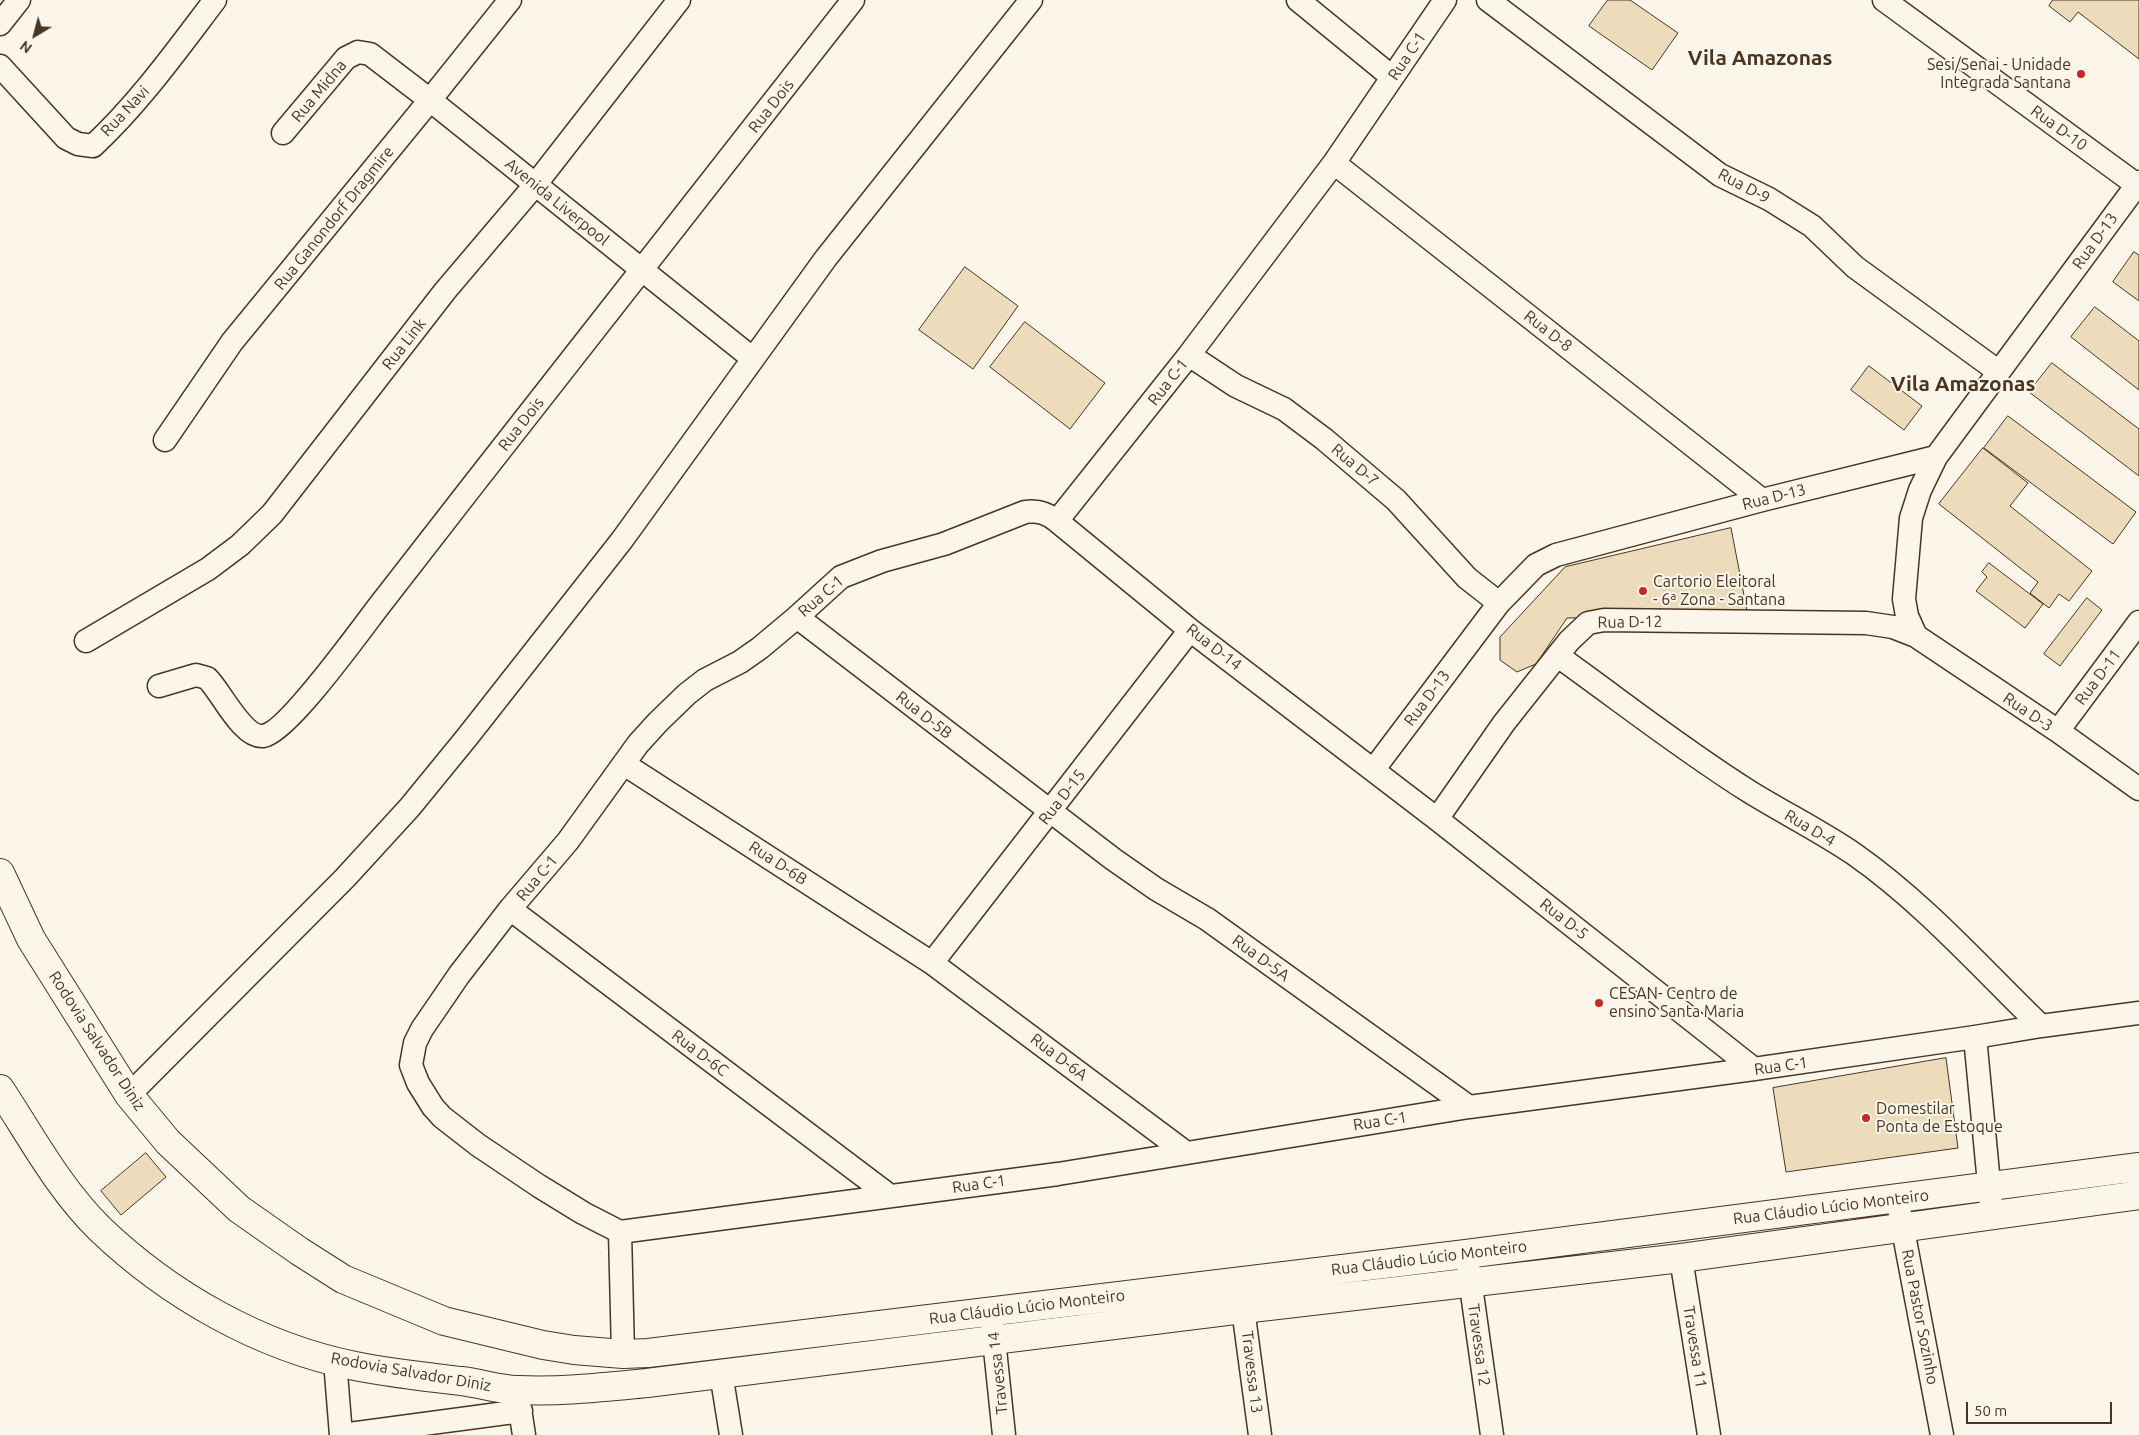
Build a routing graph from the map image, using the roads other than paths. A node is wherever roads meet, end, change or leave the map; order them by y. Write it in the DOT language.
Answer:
graph roads {
  1 [pos="19,0"];
  2 [pos="215,0"];
  3 [pos="510,0"];
  4 [pos="680,0"];
  5 [pos="853,0"];
  6 [pos="1031,0"];
  7 [pos="1298,0"];
  8 [pos="1445,0"];
  9 [pos="1488,0"];
  10 [pos="1884,0"];
  11 [pos="0,24"];
  12 [pos="358,52"];
  13 [pos="0,66"];
  14 [pos="1392,77"];
  15 [pos="430,100"];
  16 [pos="283,133"];
  17 [pos="1334,163"];
  18 [pos="2138,184"];
  19 [pos="536,185"];
  20 [pos="643,270"];
  21 [pos="1189,355"];
  22 [pos="752,358"];
  23 [pos="1999,372"];
  24 [pos="165,440"];
  25 [pos="1936,457"];
  26 [pos="1762,500"];
  27 [pos="1057,521"];
  28 [pos="1498,603"];
  29 [pos="798,618"];
  30 [pos="2139,622"];
  31 [pos="1190,630"];
  32 [pos="1916,636"];
  33 [pos="86,641"];
  34 [pos="1558,656"];
  35 [pos="159,686"];
  36 [pos="2058,731"];
  37 [pos="624,764"];
  38 [pos="1374,769"];
  39 [pos="2139,789"];
  40 [pos="1050,812"];
  41 [pos="1437,818"];
  42 [pos="0,873"];
  43 [pos="510,910"];
  44 [pos="932,963"];
  45 [pos="2139,1013"];
  46 [pos="2041,1026"];
  47 [pos="1975,1037"];
  48 [pos="1754,1070"];
  49 [pos="0,1089"];
  50 [pos="129,1094"];
  51 [pos="1469,1107"];
  52 [pos="1185,1152"];
  53 [pos="2139,1167"];
  54 [pos="1989,1188"];
  55 [pos="2139,1195"];
  56 [pos="890,1196"];
  57 [pos="1897,1198"];
  58 [pos="1992,1216"];
  59 [pos="1903,1228"];
  60 [pos="620,1232"];
  61 [pos="1466,1254"];
  62 [pos="1681,1258"];
  63 [pos="1470,1283"];
  64 [pos="1243,1309"];
  65 [pos="992,1311"];
  66 [pos="995,1339"];
  67 [pos="718,1344"];
  68 [pos="623,1354"];
  69 [pos="335,1361"];
  70 [pos="721,1373"];
  71 [pos="624,1385"];
  72 [pos="519,1401"];
  73 [pos="342,1435"];
  74 [pos="524,1435"];
  75 [pos="731,1435"];
  76 [pos="1004,1435"];
  77 [pos="1260,1435"];
  78 [pos="1492,1435"];
  79 [pos="1709,1435"];
  80 [pos="1942,1435"];
  1 -- 11 [label="street"];
  2 -- 13 [label="street, Rua Navi"];
  3 -- 15 [label="street, Rua Ganondorf Dragmire"];
  4 -- 19 [label="street, Rua Link"];
  5 -- 20 [label="street, Rua Dois"];
  6 -- 22 [label="street"];
  7 -- 14 [label="street"];
  8 -- 14 [label="street, Rua C-1"];
  9 -- 23 [label="street, Rua D-9"];
  10 -- 18 [label="street, Rua D-10"];
  12 -- 15 [label="street, Avenida Liverpool"];
  12 -- 16 [label="street, Rua Midna"];
  14 -- 17 [label="street, Rua C-1"];
  15 -- 19 [label="street, Avenida Liverpool"];
  15 -- 24 [label="street, Rua Ganondorf Dragmire"];
  17 -- 21 [label="street, Rua C-1"];
  17 -- 26 [label="street, Rua D-8"];
  18 -- 23 [label="street, Rua D-13"];
  19 -- 20 [label="street, Avenida Liverpool"];
  19 -- 33 [label="street, Rua Link"];
  20 -- 22 [label="street, Avenida Liverpool"];
  20 -- 35 [label="street, Rua Dois"];
  21 -- 27 [label="street, Rua C-1"];
  21 -- 28 [label="street, Rua D-7"];
  22 -- 50 [label="street"];
  23 -- 25 [label="street, Rua D-13"];
  25 -- 26 [label="street, Rua D-13"];
  25 -- 32 [label="street"];
  26 -- 28 [label="street, Rua D-13"];
  27 -- 29 [label="street, Rua C-1"];
  27 -- 31 [label="street, Rua D-14"];
  28 -- 38 [label="street, Rua D-13"];
  29 -- 37 [label="street, Rua C-1"];
  29 -- 40 [label="street, Rua D-5B"];
  30 -- 36 [label="street, Rua D-11"];
  31 -- 38 [label="street, Rua D-14"];
  31 -- 40 [label="street, Rua D-15"];
  32 -- 34 [label="street, Rua D-12"];
  32 -- 36 [label="street, Rua D-3"];
  34 -- 41 [label="street, Rua D-12"];
  34 -- 46 [label="street, Rua D-4"];
  36 -- 39 [label="street, Rua D-3"];
  37 -- 43 [label="street, Rua C-1"];
  37 -- 44 [label="street, Rua D-6B"];
  38 -- 41 [label="street, Rua D-5"];
  40 -- 44 [label="street, Rua D-15"];
  40 -- 51 [label="street, Rua D-5A"];
  41 -- 48 [label="street, Rua D-5"];
  42 -- 50 [label="main road, Rodovia Salvador Diniz"];
  43 -- 56 [label="street, Rua D-6C"];
  43 -- 60 [label="street, Rua C-1"];
  44 -- 52 [label="street, Rua D-6A"];
  45 -- 46 [label="street, Rua C-1"];
  46 -- 47 [label="street, Rua C-1"];
  47 -- 48 [label="street, Rua C-1"];
  47 -- 54 [label="street"];
  48 -- 51 [label="street, Rua C-1"];
  49 -- 69 [label="main road, Rodovia Salvador Diniz"];
  50 -- 68 [label="main road, Rodovia Salvador Diniz"];
  51 -- 52 [label="street, Rua C-1"];
  52 -- 56 [label="street, Rua C-1"];
  53 -- 54 [label="main road, Rua Cláudio Lúcio Monteiro"];
  54 -- 57 [label="main road, Rua Cláudio Lúcio Monteiro"];
  54 -- 58 [label="street"];
  55 -- 58 [label="main road, Rua Cláudio Lúcio Monteiro"];
  56 -- 60 [label="street, Rua C-1"];
  57 -- 59 [label="street, Rua Pastor Sozinho"];
  57 -- 61 [label="main road, Rua Cláudio Lúcio Monteiro"];
  58 -- 59 [label="main road, Rua Cláudio Lúcio Monteiro"];
  59 -- 62 [label="main road, Rua Cláudio Lúcio Monteiro"];
  59 -- 80 [label="street, Rua Pastor Sozinho"];
  60 -- 68 [label="street"];
  61 -- 63 [label="street, Travessa 12"];
  61 -- 65 [label="main road, Rua Cláudio Lúcio Monteiro"];
  62 -- 63 [label="main road, Rua Cláudio Lúcio Monteiro"];
  62 -- 79 [label="street, Travessa 11"];
  63 -- 64 [label="main road, Rua Cláudio Lúcio Monteiro"];
  63 -- 78 [label="street, Travessa 12"];
  64 -- 66 [label="main road, Rua Cláudio Lúcio Monteiro"];
  64 -- 77 [label="street, Travessa 13"];
  65 -- 66 [label="street, Travessa 14"];
  65 -- 67 [label="main road, Rua Cláudio Lúcio Monteiro"];
  66 -- 70 [label="main road, Rua Cláudio Lúcio Monteiro"];
  66 -- 76 [label="street, Travessa 14"];
  67 -- 68 [label="main road, Rodovia Salvador Diniz"];
  68 -- 71 [label="main road"];
  69 -- 72 [label="main road, Rodovia Salvador Diniz"];
  69 -- 73 [label="street"];
  70 -- 71 [label="main road, Rodovia Salvador Diniz"];
  70 -- 75 [label="street"];
  71 -- 72 [label="main road, Rodovia Salvador Diniz"];
  72 -- 73 [label="street"];
  72 -- 74 [label="street"];
}
